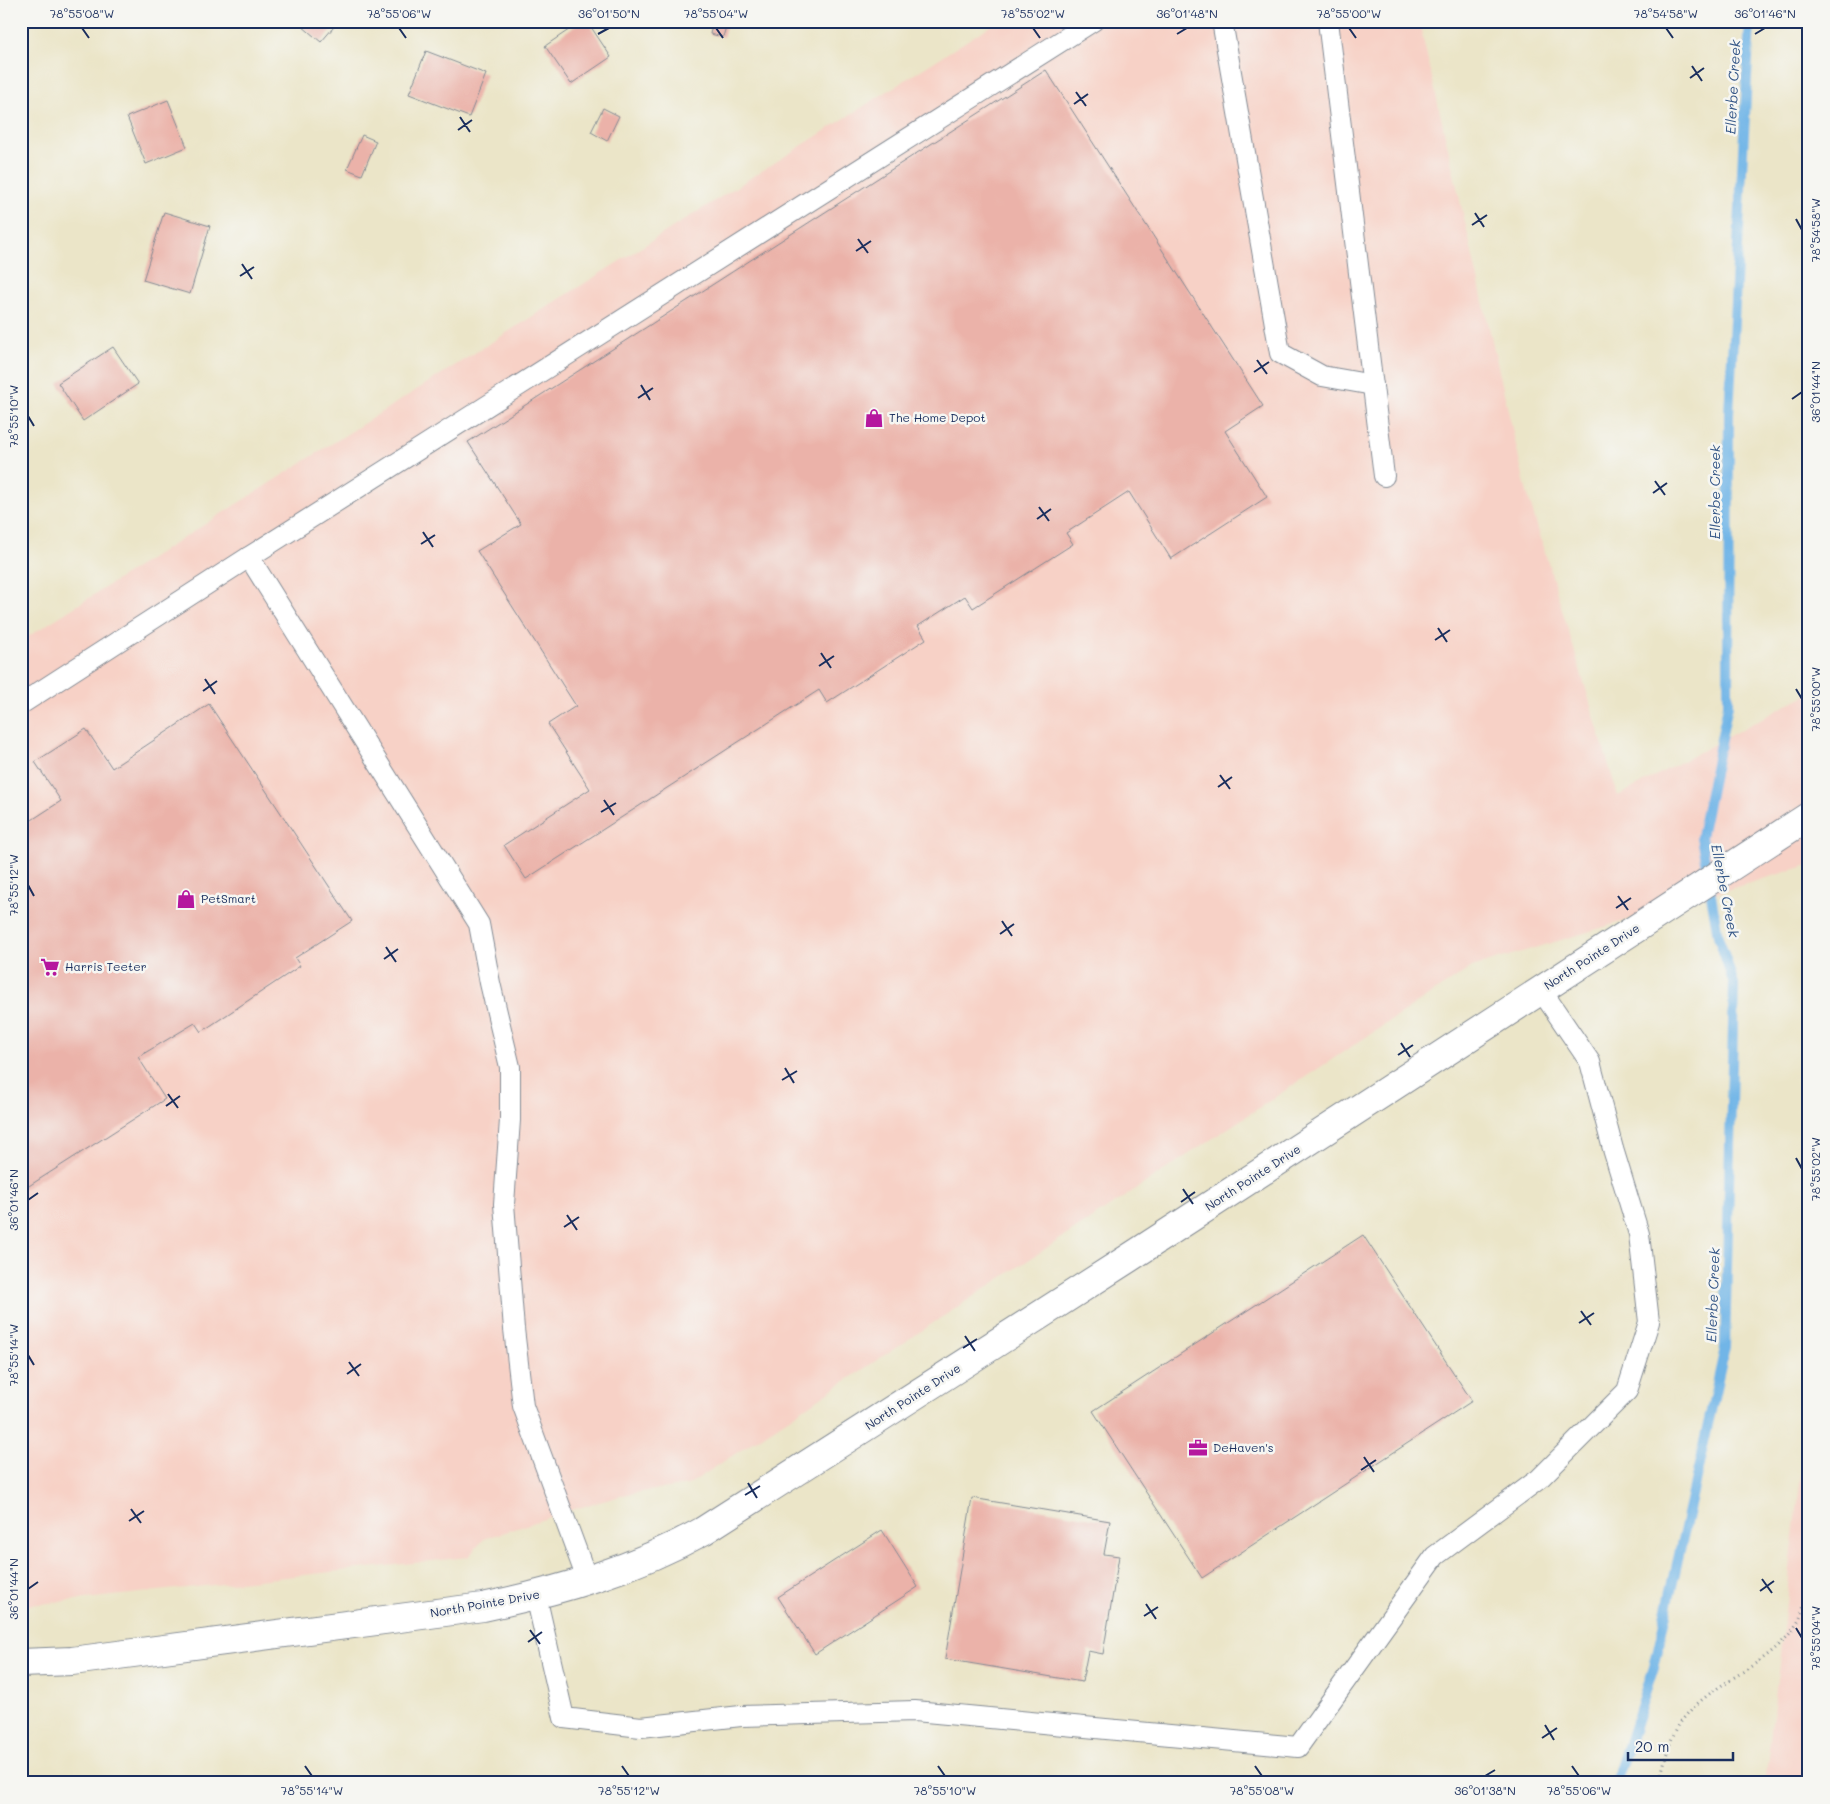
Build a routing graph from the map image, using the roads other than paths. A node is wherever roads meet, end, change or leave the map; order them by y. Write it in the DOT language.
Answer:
graph roads {
  1 [pos="1093,21"];
  2 [pos="1222,21"];
  3 [pos="1328,21"];
  4 [pos="1373,385"];
  5 [pos="1384,476"];
  6 [pos="250,557"];
  7 [pos="21,704"];
  8 [pos="1809,816"];
  9 [pos="1541,990"];
  10 [pos="587,1579"];
  11 [pos="536,1596"];
  12 [pos="21,1663"];
  1 -- 6 [label="lane"];
  2 -- 4 [label="lane"];
  3 -- 4 [label="lane"];
  4 -- 5 [label="lane"];
  6 -- 7 [label="lane"];
  6 -- 10 [label="lane"];
  8 -- 9 [label="main road, North Pointe Drive"];
  9 -- 10 [label="main road, North Pointe Drive"];
  9 -- 11 [label="lane"];
  10 -- 11 [label="main road, North Pointe Drive"];
  11 -- 12 [label="main road, North Pointe Drive"];
}
